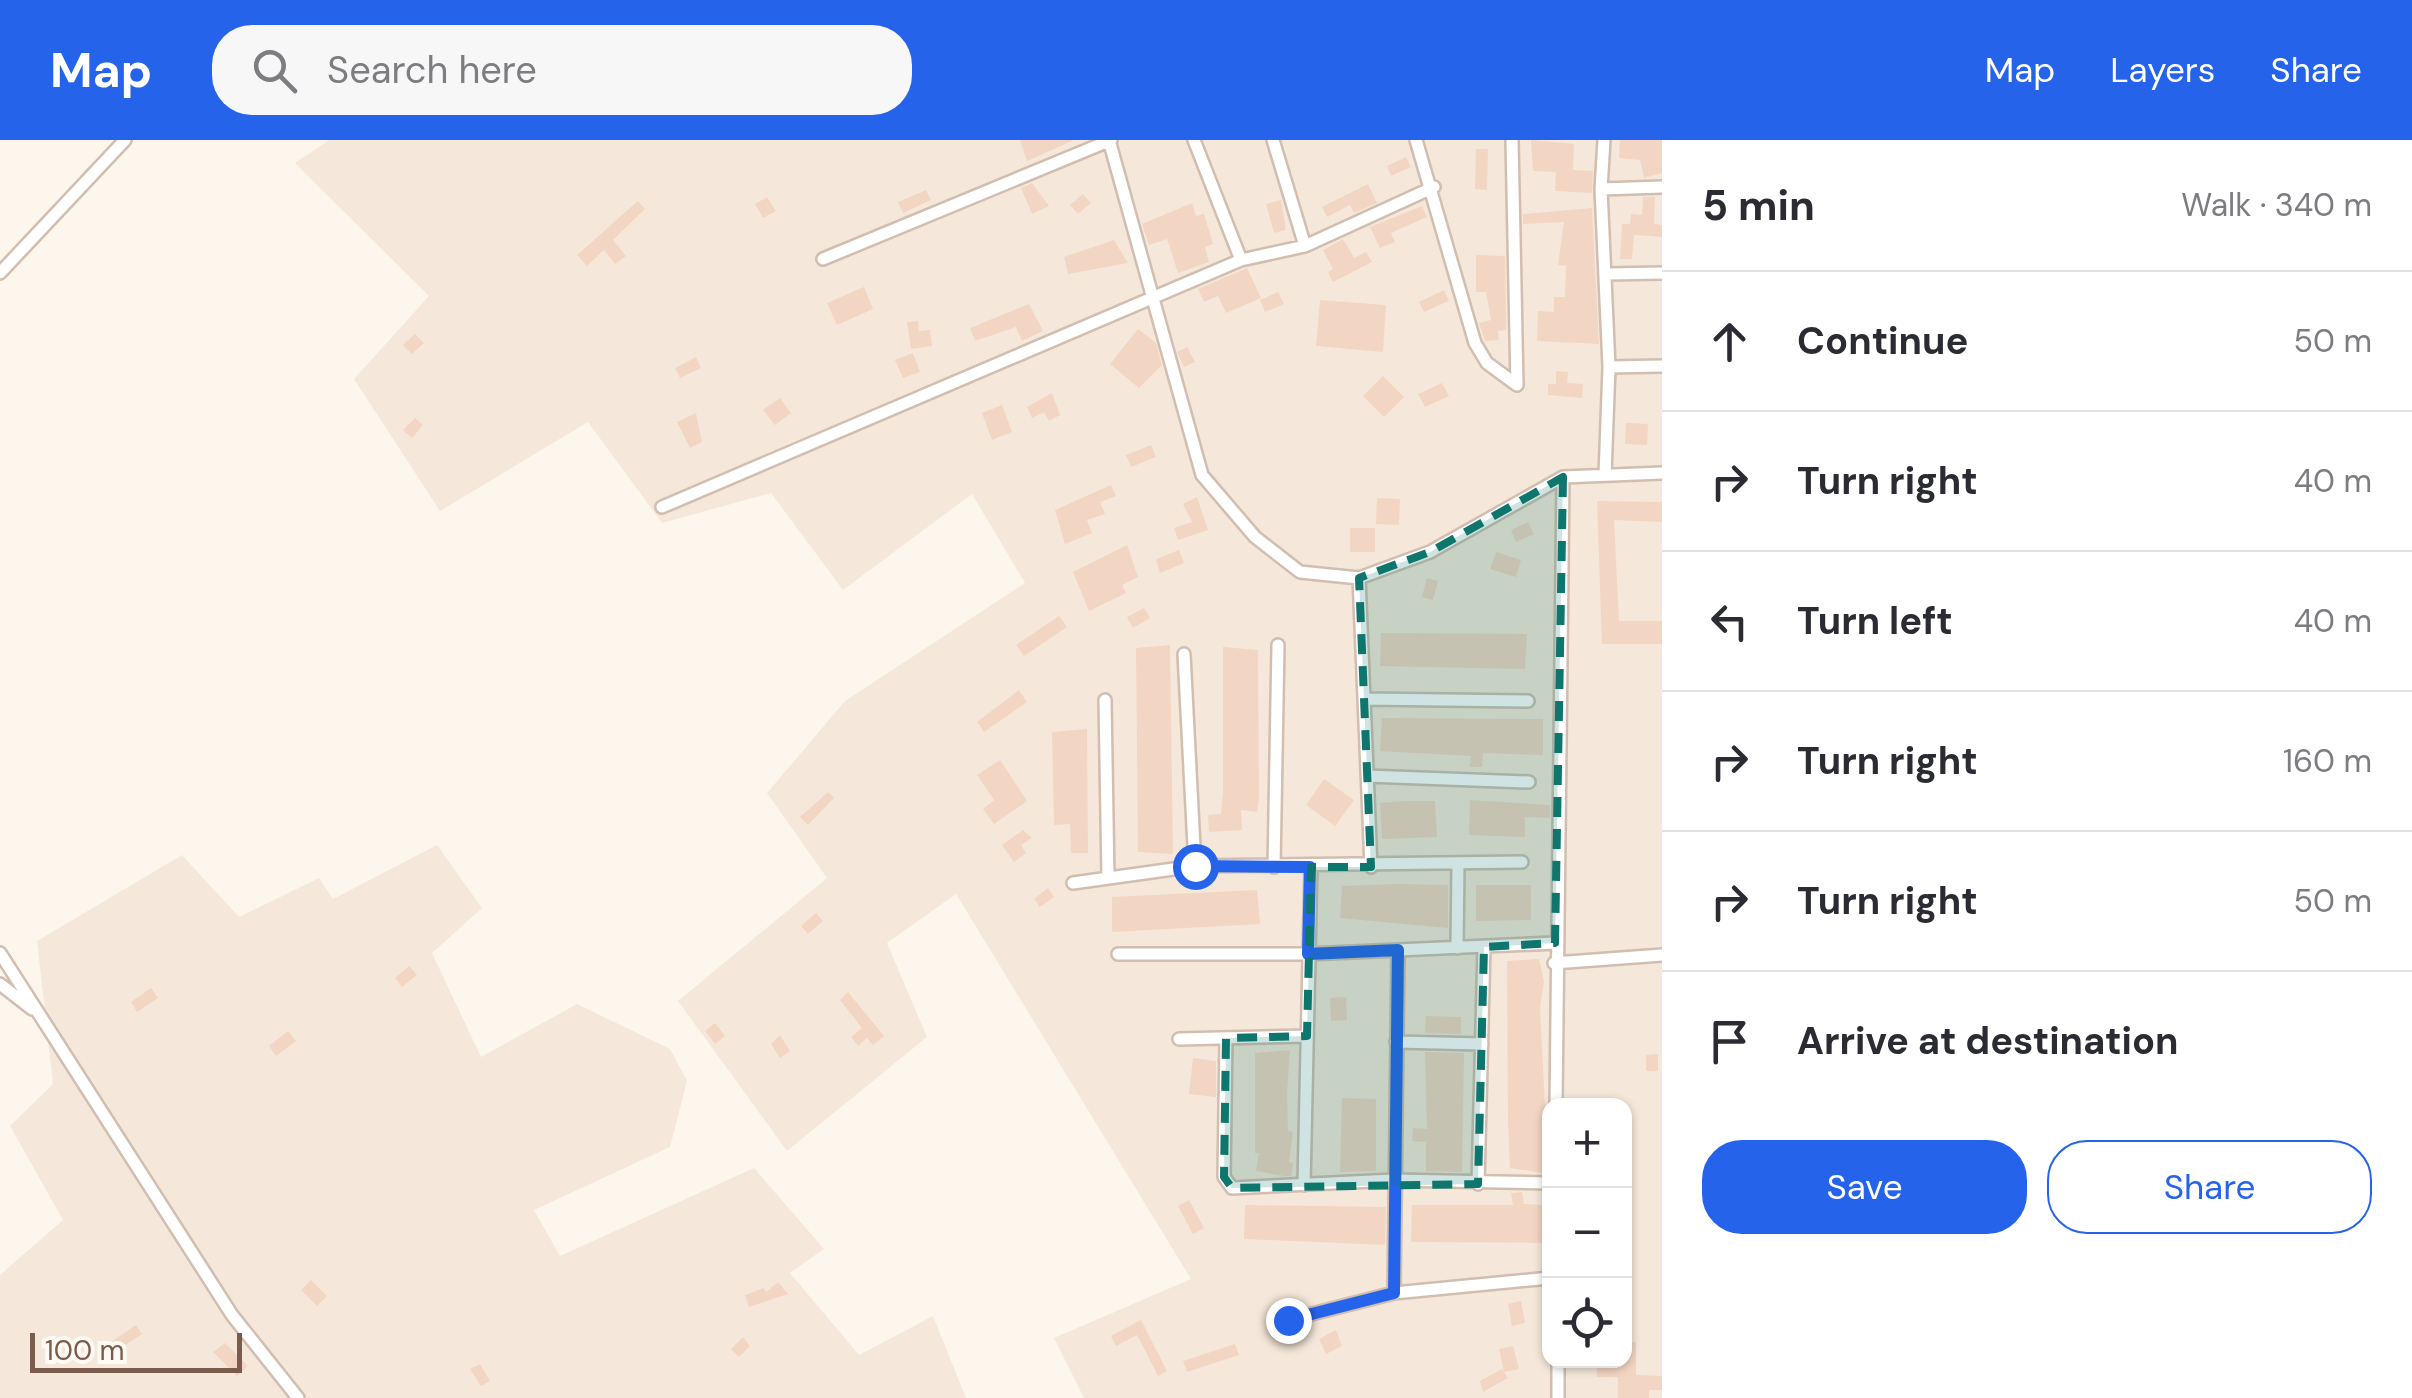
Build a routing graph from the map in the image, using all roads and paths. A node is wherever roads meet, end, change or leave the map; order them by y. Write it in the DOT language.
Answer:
graph roads {
  1 [pos="125,140"];
  2 [pos="1110,140"];
  3 [pos="1194,140"];
  4 [pos="1273,140"];
  5 [pos="1416,140"];
  6 [pos="1512,140"];
  7 [pos="1604,140"];
  8 [pos="1662,187"];
  9 [pos="1434,188"];
  10 [pos="1601,190"];
  11 [pos="1305,246"];
  12 [pos="823,259"];
  13 [pos="1241,260"];
  14 [pos="0,273"];
  15 [pos="1662,273"];
  16 [pos="1607,274"];
  17 [pos="1152,295"];
  18 [pos="1662,366"];
  19 [pos="1609,367"];
  20 [pos="1662,473"];
  21 [pos="1605,475"];
  22 [pos="1564,477"];
  23 [pos="662,507"];
  24 [pos="1359,578"];
  25 [pos="1278,645"];
  26 [pos="1184,654"];
  27 [pos="1364,699"];
  28 [pos="1105,700"];
  29 [pos="1528,700"];
  30 [pos="1367,776"];
  31 [pos="1529,782"];
  32 [pos="1522,862"];
  33 [pos="1458,864"];
  34 [pos="1195,866"];
  35 [pos="1274,867"];
  36 [pos="1310,867"];
  37 [pos="1370,867"];
  38 [pos="1108,878"];
  39 [pos="1073,882"];
  40 [pos="1555,943"];
  41 [pos="1484,946"];
  42 [pos="1457,948"];
  43 [pos="1398,950"];
  44 [pos="0,954"];
  45 [pos="1118,954"];
  46 [pos="1308,954"];
  47 [pos="1662,955"];
  48 [pos="1554,963"];
  49 [pos="0,984"];
  50 [pos="38,1013"];
  51 [pos="1307,1036"];
  52 [pos="1226,1038"];
  53 [pos="1180,1039"];
  54 [pos="1396,1042"];
  55 [pos="1482,1044"];
  56 [pos="1556,1098"];
  57 [pos="1394,1180"];
  58 [pos="1542,1182"];
  59 [pos="1478,1184"];
  60 [pos="1304,1185"];
  61 [pos="1542,1279"];
  62 [pos="1394,1293"];
  63 [pos="1288,1320"];
  64 [pos="1558,1368"];
  65 [pos="298,1398"];
  66 [pos="1558,1398"];
  1 -- 14 [label="street"];
  2 -- 12 [label="street"];
  2 -- 17 [label="street"];
  3 -- 13 [label="street"];
  4 -- 11 [label="street"];
  5 -- 9 [label="street"];
  6 -- 9 [label="street"];
  7 -- 10 [label="street"];
  8 -- 10 [label="street"];
  9 -- 11 [label="street"];
  10 -- 16 [label="street"];
  11 -- 13 [label="street"];
  13 -- 17 [label="street"];
  15 -- 16 [label="street"];
  16 -- 19 [label="street"];
  17 -- 23 [label="street"];
  17 -- 24 [label="street"];
  18 -- 19 [label="street"];
  19 -- 21 [label="street"];
  20 -- 21 [label="street"];
  21 -- 22 [label="street"];
  22 -- 24 [label="street"];
  22 -- 40 [label="street"];
  24 -- 27 [label="street"];
  25 -- 35 [label="street"];
  26 -- 34 [label="street"];
  27 -- 29 [label="street"];
  27 -- 30 [label="street"];
  28 -- 38 [label="street"];
  30 -- 31 [label="street"];
  30 -- 37 [label="street"];
  32 -- 33 [label="street"];
  33 -- 37 [label="street"];
  33 -- 42 [label="street"];
  34 -- 35 [label="street"];
  34 -- 38 [label="street"];
  35 -- 36 [label="street"];
  36 -- 37 [label="street"];
  36 -- 46 [label="street"];
  38 -- 39 [label="street"];
  40 -- 41 [label="street"];
  40 -- 48 [label="street"];
  41 -- 42 [label="street"];
  41 -- 55 [label="street"];
  42 -- 43 [label="street"];
  43 -- 46 [label="street"];
  43 -- 54 [label="street"];
  44 -- 50 [label="street"];
  45 -- 46 [label="street"];
  46 -- 51 [label="street"];
  47 -- 48 [label="street"];
  48 -- 56 [label="street"];
  49 -- 50 [label="street"];
  50 -- 65 [label="street"];
  51 -- 52 [label="street"];
  51 -- 60 [label="street"];
  52 -- 53 [label="street"];
  52 -- 60 [label="street"];
  54 -- 55 [label="street"];
  54 -- 57 [label="street"];
  55 -- 59 [label="street"];
  57 -- 59 [label="street"];
  57 -- 60 [label="street"];
  57 -- 62 [label="street"];
  58 -- 59 [label="street"];
  61 -- 62 [label="street"];
  62 -- 63 [label="street"];
  64 -- 66 [label="street"];
}
